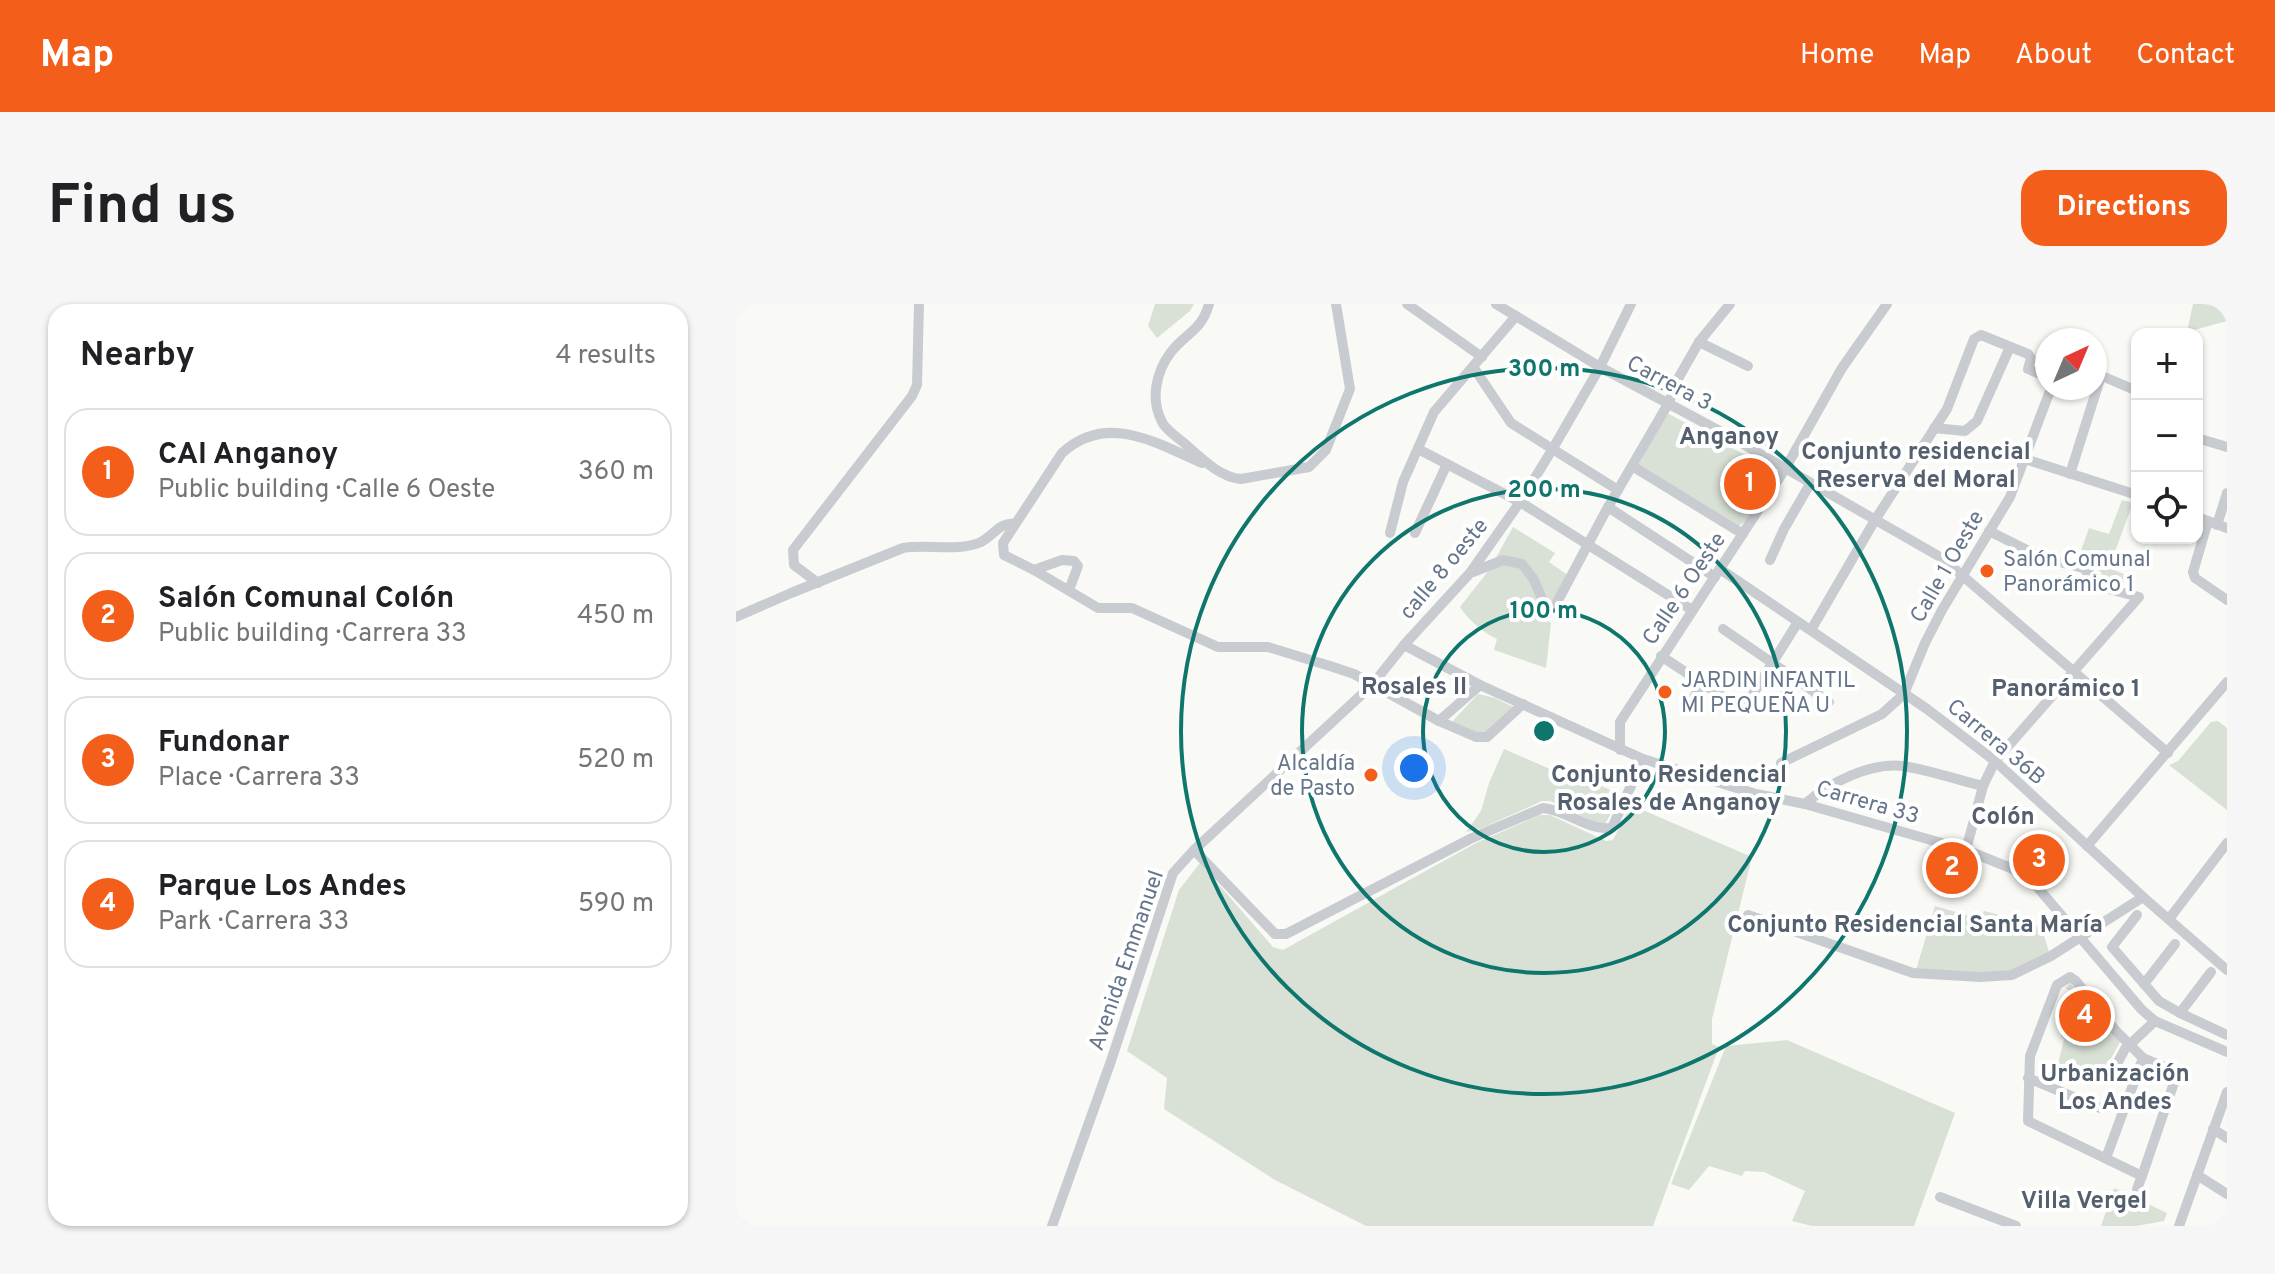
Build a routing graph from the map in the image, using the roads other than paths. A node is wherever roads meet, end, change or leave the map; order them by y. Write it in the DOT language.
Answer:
graph roads {
  1 [pos="919,304"];
  2 [pos="1209,304"];
  3 [pos="1336,304"];
  4 [pos="1407,304"];
  5 [pos="1496,304"];
  6 [pos="1631,304"];
  7 [pos="1887,304"];
  8 [pos="1725,306"];
  9 [pos="1516,316"];
  10 [pos="1699,342"];
  11 [pos="2010,347"];
  12 [pos="1482,357"];
  13 [pos="1748,366"];
  14 [pos="1600,367"];
  15 [pos="1474,368"];
  16 [pos="2035,372"];
  17 [pos="2107,378"];
  18 [pos="2131,388"];
  19 [pos="2047,400"];
  20 [pos="2091,400"];
  21 [pos="1668,404"];
  22 [pos="1934,428"];
  23 [pos="2203,440"];
  24 [pos="2227,447"];
  25 [pos="1420,450"];
  26 [pos="1552,450"];
  27 [pos="2025,459"];
  28 [pos="1205,462"];
  29 [pos="1447,464"];
  30 [pos="1632,466"];
  31 [pos="1785,469"];
  32 [pos="2070,474"];
  33 [pos="1810,484"];
  34 [pos="1618,490"];
  35 [pos="2131,493"];
  36 [pos="2227,493"];
  37 [pos="1520,502"];
  38 [pos="1608,507"];
  39 [pos="1875,520"];
  40 [pos="1014,524"];
  41 [pos="2218,525"];
  42 [pos="1989,531"];
  43 [pos="1390,533"];
  44 [pos="1415,533"];
  45 [pos="1743,534"];
  46 [pos="1589,547"];
  47 [pos="1770,560"];
  48 [pos="1034,570"];
  49 [pos="1470,573"];
  50 [pos="1718,573"];
  51 [pos="1962,574"];
  52 [pos="818,583"];
  53 [pos="1069,590"];
  54 [pos="2227,600"];
  55 [pos="1692,610"];
  56 [pos="736,617"];
  57 [pos="1798,622"];
  58 [pos="1723,629"];
  59 [pos="1811,630"];
  60 [pos="1404,645"];
  61 [pos="1661,656"];
  62 [pos="1771,663"];
  63 [pos="2072,673"];
  64 [pos="2227,682"];
  65 [pos="1702,683"];
  66 [pos="1480,685"];
  67 [pos="1374,686"];
  68 [pos="1904,694"];
  69 [pos="1829,702"];
  70 [pos="1523,704"];
  71 [pos="1689,707"];
  72 [pos="1439,721"];
  73 [pos="1620,750"];
  74 [pos="2168,753"];
  75 [pos="1643,759"];
  76 [pos="1995,761"];
  77 [pos="1781,763"];
  78 [pos="1983,786"];
  79 [pos="1805,804"];
  80 [pos="2227,843"];
  81 [pos="2087,846"];
  82 [pos="1966,850"];
  83 [pos="1195,851"];
  84 [pos="2143,897"];
  85 [pos="1748,915"];
  86 [pos="2137,915"];
  87 [pos="2169,919"];
  88 [pos="2081,937"];
  89 [pos="2175,944"];
  90 [pos="2227,970"];
  91 [pos="2211,972"];
  92 [pos="2144,984"];
  93 [pos="2180,1013"];
  94 [pos="2155,1021"];
  95 [pos="2224,1029"];
  96 [pos="2129,1044"];
  97 [pos="2227,1052"];
  98 [pos="2143,1058"];
  99 [pos="2028,1078"];
  100 [pos="2109,1079"];
  101 [pos="2227,1092"];
  102 [pos="2100,1108"];
  103 [pos="2213,1129"];
  104 [pos="2227,1138"];
  105 [pos="2106,1158"];
  106 [pos="2197,1175"];
  107 [pos="2142,1176"];
  108 [pos="2137,1189"];
  109 [pos="2227,1194"];
  110 [pos="1940,1197"];
  111 [pos="1052,1226"];
  112 [pos="1059,1226"];
  113 [pos="2016,1226"];
  114 [pos="2179,1226"];
  1 -- 52 [label="street"];
  2 -- 28 [label="street"];
  3 -- 28 [label="street"];
  4 -- 12 [label="street"];
  5 -- 9 [label="street, Carrera 3"];
  6 -- 14 [label="street, calle 8 oeste"];
  7 -- 31 [label="street, Calle 6 Oeste"];
  8 -- 10 [label="street"];
  9 -- 12 [label="street"];
  9 -- 14 [label="street, Carrera 3"];
  10 -- 13 [label="street"];
  10 -- 21 [label="street"];
  11 -- 16 [label="street"];
  11 -- 22 [label="street"];
  11 -- 22 [label="street"];
  12 -- 15 [label="street"];
  14 -- 21 [label="street, Carrera 3"];
  14 -- 26 [label="street, calle 8 oeste"];
  15 -- 25 [label="street"];
  15 -- 26 [label="street"];
  17 -- 18 [label="street"];
  19 -- 27 [label="street, Calle 1 Oeste"];
  20 -- 32 [label="street"];
  21 -- 30 [label="street"];
  21 -- 31 [label="street, Carrera 3"];
  22 -- 39 [label="street"];
  23 -- 24 [label="street"];
  25 -- 29 [label="street"];
  25 -- 43 [label="street"];
  26 -- 34 [label="street"];
  26 -- 37 [label="street, calle 8 oeste"];
  27 -- 32 [label="street"];
  27 -- 42 [label="street, Calle 1 Oeste"];
  28 -- 40 [label="street"];
  29 -- 37 [label="street"];
  29 -- 44 [label="street"];
  30 -- 34 [label="street"];
  30 -- 45 [label="street"];
  31 -- 33 [label="street, Carrera 3"];
  31 -- 45 [label="street, Calle 6 Oeste"];
  32 -- 35 [label="street"];
  33 -- 39 [label="street, Carrera 3"];
  33 -- 47 [label="street"];
  34 -- 38 [label="street"];
  36 -- 41 [label="street"];
  37 -- 46 [label="street"];
  37 -- 49 [label="street, calle 8 oeste"];
  38 -- 46 [label="street"];
  38 -- 50 [label="street, Carrera 36B"];
  39 -- 51 [label="street, Carrera 3"];
  39 -- 59 [label="street"];
  40 -- 48 [label="street"];
  40 -- 52 [label="street"];
  41 -- 54 [label="street"];
  42 -- 51 [label="street, Calle 1 Oeste"];
  42 -- 63 [label="street"];
  45 -- 50 [label="street, Calle 6 Oeste"];
  46 -- 49 [label="street"];
  46 -- 55 [label="street"];
  48 -- 53 [label="street"];
  48 -- 53 [label="street"];
  49 -- 60 [label="street, calle 8 oeste"];
  50 -- 55 [label="street, Calle 6 Oeste"];
  50 -- 57 [label="street, Carrera 36B"];
  51 -- 63 [label="street, Carrera 3"];
  51 -- 68 [label="street, Calle 1 Oeste"];
  52 -- 56 [label="street"];
  53 -- 67 [label="street"];
  55 -- 61 [label="street, Calle 6 Oeste"];
  57 -- 59 [label="street, Carrera 36B"];
  57 -- 62 [label="street"];
  58 -- 62 [label="street"];
  59 -- 68 [label="street, Carrera 36B"];
  60 -- 66 [label="street, Carrera 33"];
  60 -- 67 [label="street, calle 8 oeste"];
  61 -- 65 [label="street"];
  61 -- 73 [label="street, Calle 6 Oeste"];
  62 -- 65 [label="street"];
  62 -- 69 [label="street"];
  63 -- 74 [label="street, Carrera 3"];
  63 -- 76 [label="street"];
  64 -- 74 [label="street"];
  65 -- 71 [label="street"];
  66 -- 70 [label="street, Carrera 33"];
  66 -- 72 [label="street"];
  67 -- 72 [label="street"];
  67 -- 83 [label="street, Avenida Emmanuel"];
  68 -- 76 [label="street, Carrera 36B"];
  68 -- 77 [label="street"];
  70 -- 72 [label="street"];
  70 -- 73 [label="street, Carrera 33"];
  73 -- 75 [label="street, Carrera 33"];
  74 -- 81 [label="street"];
  75 -- 79 [label="street, Carrera 33"];
  75 -- 83 [label="street"];
  76 -- 78 [label="street"];
  76 -- 81 [label="street, Carrera 36B"];
  78 -- 79 [label="street"];
  78 -- 82 [label="street"];
  79 -- 82 [label="street, Carrera 33"];
  80 -- 87 [label="street"];
  81 -- 84 [label="street, Carrera 36B"];
  82 -- 88 [label="street, Carrera 33"];
  83 -- 111 [label="street, Avenida Emmanuel"];
  83 -- 112 [label="street, Avenida Emmanuel"];
  84 -- 87 [label="street, Carrera 36B"];
  84 -- 88 [label="street"];
  85 -- 88 [label="street"];
  86 -- 92 [label="street"];
  87 -- 90 [label="street, Carrera 36B"];
  88 -- 94 [label="street, Carrera 33"];
  89 -- 92 [label="street"];
  91 -- 93 [label="street"];
  92 -- 93 [label="street"];
  93 -- 95 [label="street"];
  94 -- 96 [label="street"];
  94 -- 97 [label="street, Carrera 33"];
  96 -- 98 [label="street"];
  96 -- 99 [label="street"];
  96 -- 100 [label="street"];
  98 -- 105 [label="street"];
  98 -- 107 [label="street"];
  99 -- 102 [label="street"];
  99 -- 105 [label="street"];
  101 -- 103 [label="street"];
  103 -- 104 [label="street"];
  103 -- 106 [label="street"];
  105 -- 107 [label="street"];
  106 -- 109 [label="street"];
  106 -- 114 [label="street"];
  107 -- 108 [label="street"];
  110 -- 113 [label="street"];
}
